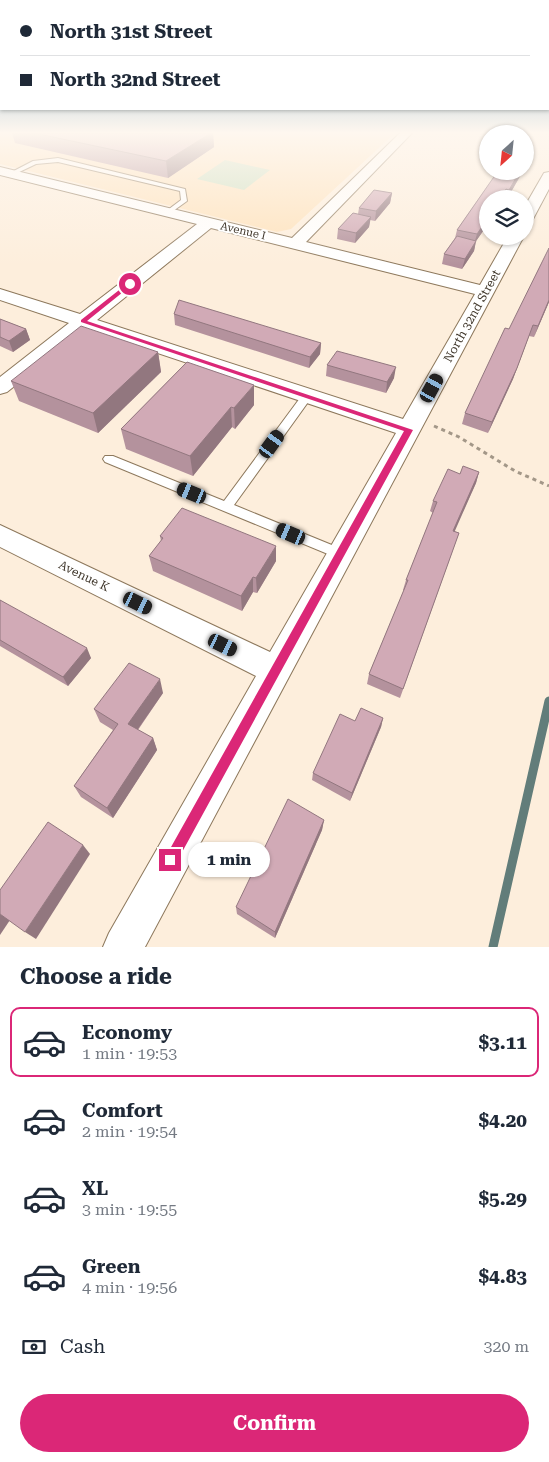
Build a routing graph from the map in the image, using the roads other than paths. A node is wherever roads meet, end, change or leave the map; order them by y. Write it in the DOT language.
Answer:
graph roads {
  1 [pos="26,177"];
  2 [pos="130,177"];
  3 [pos="362,177"];
  4 [pos="548,177"];
  5 [pos="534,203"];
  6 [pos="167,213"];
  7 [pos="208,223"];
  8 [pos="296,243"];
  9 [pos="511,245"];
  10 [pos="485,291"];
  11 [pos="0,294"];
  12 [pos="83,321"];
  13 [pos="0,387"];
  14 [pos="307,396"];
  15 [pos="412,425"];
  16 [pos="109,459"];
  17 [pos="226,507"];
  18 [pos="0,535"];
  19 [pos="340,554"];
  20 [pos="275,670"];
  21 [pos="123,947"];
  1 -- 6 [label="street, Avenue I"];
  2 -- 6 [label="lane"];
  3 -- 8 [label="street"];
  4 -- 5 [label="street"];
  6 -- 7 [label="street, Avenue I"];
  7 -- 8 [label="street, Avenue I"];
  7 -- 12 [label="street"];
  8 -- 10 [label="street, Avenue I"];
  9 -- 10 [label="street, North 32nd Street"];
  10 -- 15 [label="street, North 32nd Street"];
  11 -- 12 [label="street"];
  12 -- 13 [label="street"];
  12 -- 14 [label="street"];
  14 -- 15 [label="street"];
  14 -- 17 [label="lane"];
  15 -- 19 [label="street, North 32nd Street"];
  16 -- 17 [label="lane"];
  17 -- 19 [label="lane"];
  18 -- 20 [label="street, Avenue K"];
  19 -- 20 [label="street, North 32nd Street"];
  20 -- 21 [label="street, North 32nd Street"];
}
